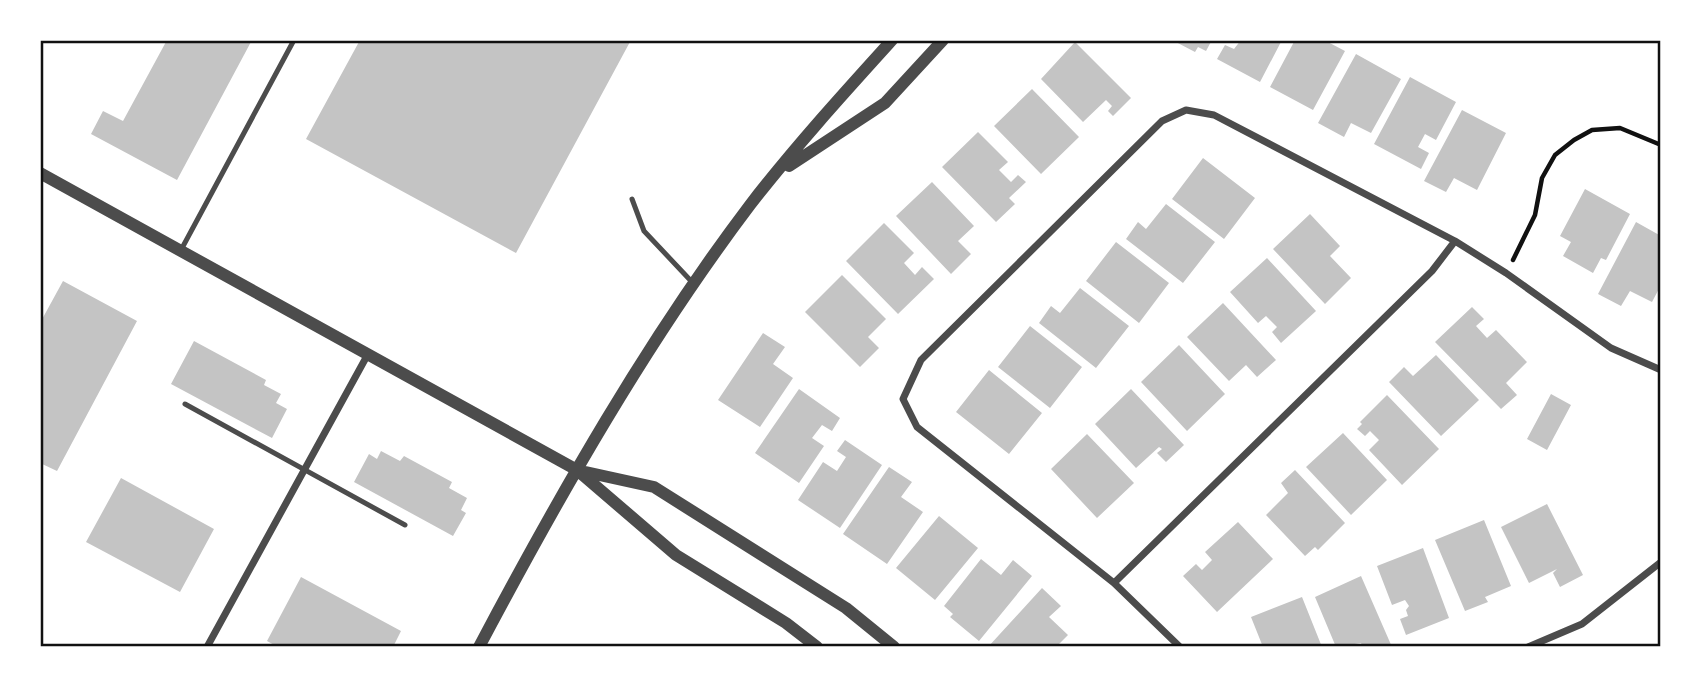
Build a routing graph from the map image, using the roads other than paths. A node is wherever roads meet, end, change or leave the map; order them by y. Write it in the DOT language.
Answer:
graph roads {
  1 [pos="295,40"];
  2 [pos="892,40"];
  3 [pos="943,40"];
  4 [pos="40,173"];
  5 [pos="778,174"];
  6 [pos="632,199"];
  7 [pos="1455,241"];
  8 [pos="180,250"];
  9 [pos="694,284"];
  10 [pos="368,353"];
  11 [pos="1661,370"];
  12 [pos="186,404"];
  13 [pos="577,470"];
  14 [pos="303,471"];
  15 [pos="405,525"];
  16 [pos="1660,565"];
  17 [pos="1114,583"];
  18 [pos="207,647"];
  19 [pos="479,647"];
  20 [pos="817,647"];
  21 [pos="894,647"];
  22 [pos="1180,647"];
  23 [pos="1528,647"];
  1 -- 8 [label="lane"];
  2 -- 5 [label="street"];
  3 -- 5 [label="street"];
  4 -- 8 [label="street"];
  5 -- 9 [label="street"];
  6 -- 9 [label="lane"];
  7 -- 11 [label="street"];
  7 -- 17 [label="street"];
  7 -- 17 [label="street"];
  8 -- 10 [label="street"];
  9 -- 13 [label="street"];
  10 -- 13 [label="street"];
  10 -- 14 [label="street"];
  12 -- 14 [label="lane"];
  13 -- 19 [label="street"];
  13 -- 20 [label="street"];
  13 -- 21 [label="street"];
  14 -- 15 [label="lane"];
  14 -- 18 [label="street"];
  16 -- 23 [label="street"];
  17 -- 22 [label="street"];
}
